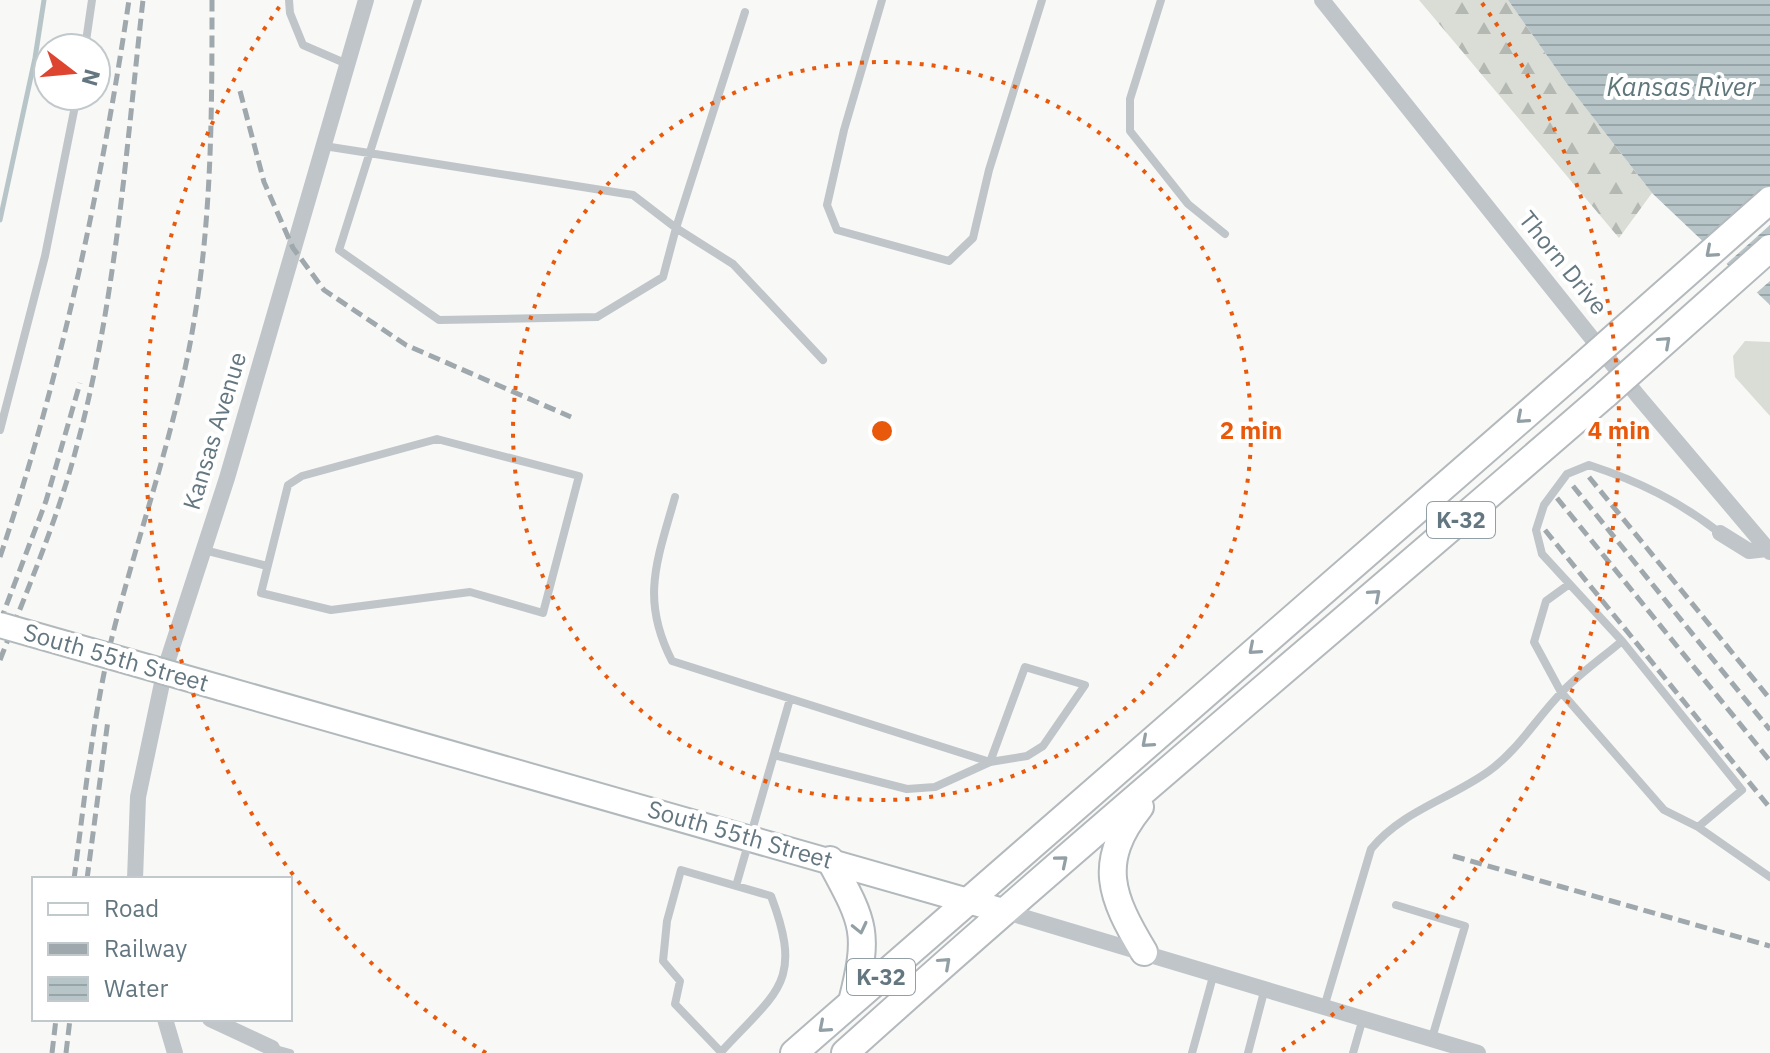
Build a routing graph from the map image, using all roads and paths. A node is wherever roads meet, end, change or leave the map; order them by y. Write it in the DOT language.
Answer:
graph roads {
  1 [pos="92,0"];
  2 [pos="289,0"];
  3 [pos="366,0"];
  4 [pos="418,0"];
  5 [pos="882,0"];
  6 [pos="1042,0"];
  7 [pos="1161,0"];
  8 [pos="1322,0"];
  9 [pos="745,12"];
  10 [pos="87,32"];
  11 [pos="347,64"];
  12 [pos="74,112"];
  13 [pos="323,146"];
  14 [pos="369,153"];
  15 [pos="1770,200"];
  16 [pos="676,228"];
  17 [pos="1225,234"];
  18 [pos="1770,248"];
  19 [pos="823,360"];
  20 [pos="0,430"];
  21 [pos="675,497"];
  22 [pos="1720,533"];
  23 [pos="204,550"];
  24 [pos="1769,551"];
  25 [pos="267,566"];
  26 [pos="1568,585"];
  27 [pos="0,625"];
  28 [pos="1622,641"];
  29 [pos="1561,692"];
  30 [pos="790,699"];
  31 [pos="774,755"];
  32 [pos="990,762"];
  33 [pos="1171,768"];
  34 [pos="1698,827"];
  35 [pos="750,838"];
  36 [pos="830,860"];
  37 [pos="135,877"];
  38 [pos="1770,877"];
  39 [pos="736,886"];
  40 [pos="966,900"];
  41 [pos="1396,905"];
  42 [pos="1003,911"];
  43 [pos="1144,952"];
  44 [pos="1214,972"];
  45 [pos="1266,987"];
  46 [pos="852,1002"];
  47 [pos="1325,1004"];
  48 [pos="1363,1017"];
  49 [pos="166,1021"];
  50 [pos="214,1021"];
  51 [pos="1432,1038"];
  52 [pos="268,1050"];
  53 [pos="1472,1052"];
  54 [pos="175,1053"];
  55 [pos="290,1053"];
  56 [pos="721,1053"];
  57 [pos="794,1053"];
  58 [pos="845,1053"];
  59 [pos="1192,1053"];
  60 [pos="1248,1053"];
  61 [pos="1353,1053"];
  1 -- 10 [label="lane"];
  2 -- 11 [label="lane"];
  3 -- 11 [label="street, Kansas Avenue"];
  4 -- 14 [label="lane"];
  5 -- 6 [label="lane"];
  7 -- 17 [label="lane"];
  8 -- 24 [label="street, Thorn Drive"];
  9 -- 16 [label="lane"];
  11 -- 13 [label="street, Kansas Avenue"];
  12 -- 20 [label="lane"];
  13 -- 14 [label="lane"];
  13 -- 23 [label="street, Kansas Avenue"];
  14 -- 16 [label="lane"];
  14 -- 16 [label="lane"];
  15 -- 40 [label="main road, K-32, one-way, bridge"];
  16 -- 19 [label="lane"];
  33 -- 18 [label="main road, K-32, one-way, bridge"];
  21 -- 30 [label="lane"];
  22 -- 24 [label="street"];
  22 -- 26 [label="lane"];
  23 -- 25 [label="lane"];
  23 -- 37 [label="street, Kansas Avenue"];
  25 -- 25 [label="lane"];
  26 -- 28 [label="lane"];
  26 -- 29 [label="lane"];
  27 -- 35 [label="main road, South 55th Street, bridge"];
  28 -- 29 [label="lane"];
  28 -- 34 [label="lane"];
  29 -- 34 [label="lane"];
  29 -- 47 [label="lane"];
  30 -- 31 [label="lane"];
  30 -- 32 [label="lane"];
  31 -- 32 [label="lane"];
  31 -- 35 [label="lane"];
  32 -- 32 [label="lane"];
  42 -- 33 [label="main road, K-32, one-way"];
  33 -- 43 [label="main road"];
  34 -- 38 [label="lane"];
  35 -- 36 [label="main road, South 55th Street"];
  35 -- 39 [label="lane"];
  36 -- 40 [label="main road, South 55th Street"];
  36 -- 46 [label="main road, one-way"];
  39 -- 56 [label="lane"];
  39 -- 56 [label="lane"];
  40 -- 42 [label="main road, South 55th Street"];
  40 -- 46 [label="main road, K-32"];
  41 -- 51 [label="lane"];
  42 -- 43 [label="street, South 55th Street"];
  58 -- 42 [label="main road, K-32, one-way"];
  43 -- 44 [label="street, South 55th Street"];
  44 -- 45 [label="street, South 55th Street"];
  44 -- 59 [label="lane"];
  45 -- 47 [label="street, South 55th Street"];
  45 -- 60 [label="lane"];
  46 -- 57 [label="main road, K-32, one-way"];
  47 -- 48 [label="street, South 55th Street"];
  48 -- 51 [label="street, South 55th Street"];
  48 -- 61 [label="lane"];
  49 -- 54 [label="street"];
  50 -- 52 [label="street"];
  51 -- 53 [label="street, South 55th Street"];
  52 -- 55 [label="lane"];
}
